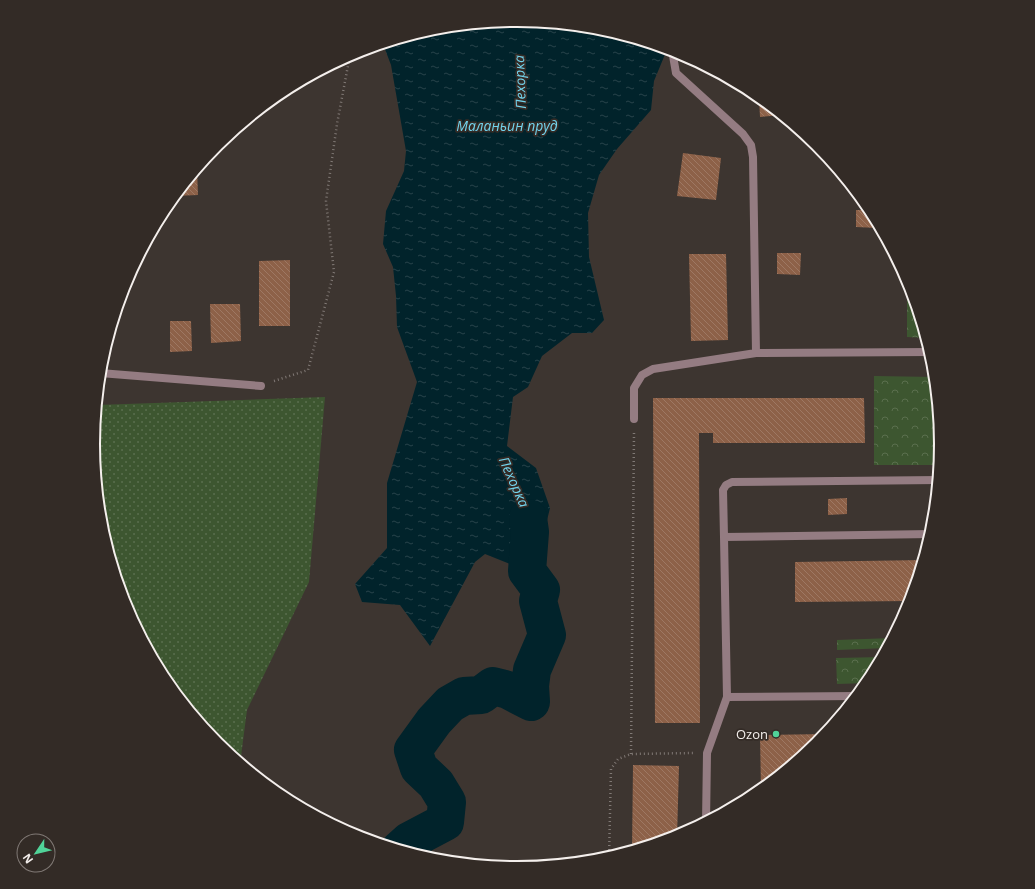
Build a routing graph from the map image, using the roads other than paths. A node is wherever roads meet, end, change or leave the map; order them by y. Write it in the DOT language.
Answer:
graph roads {
  1 [pos="673,58"];
  2 [pos="756,352"];
  3 [pos="925,352"];
  4 [pos="106,374"];
  5 [pos="260,386"];
  6 [pos="634,419"];
  7 [pos="933,480"];
  8 [pos="925,534"];
  9 [pos="724,537"];
  10 [pos="851,696"];
  11 [pos="726,697"];
  12 [pos="706,817"];
  1 -- 2 [label="lane"];
  2 -- 3 [label="lane"];
  2 -- 6 [label="lane"];
  4 -- 5 [label="lane"];
  7 -- 9 [label="lane"];
  8 -- 9 [label="lane"];
  9 -- 11 [label="lane"];
  10 -- 11 [label="lane"];
  11 -- 12 [label="lane"];
}
